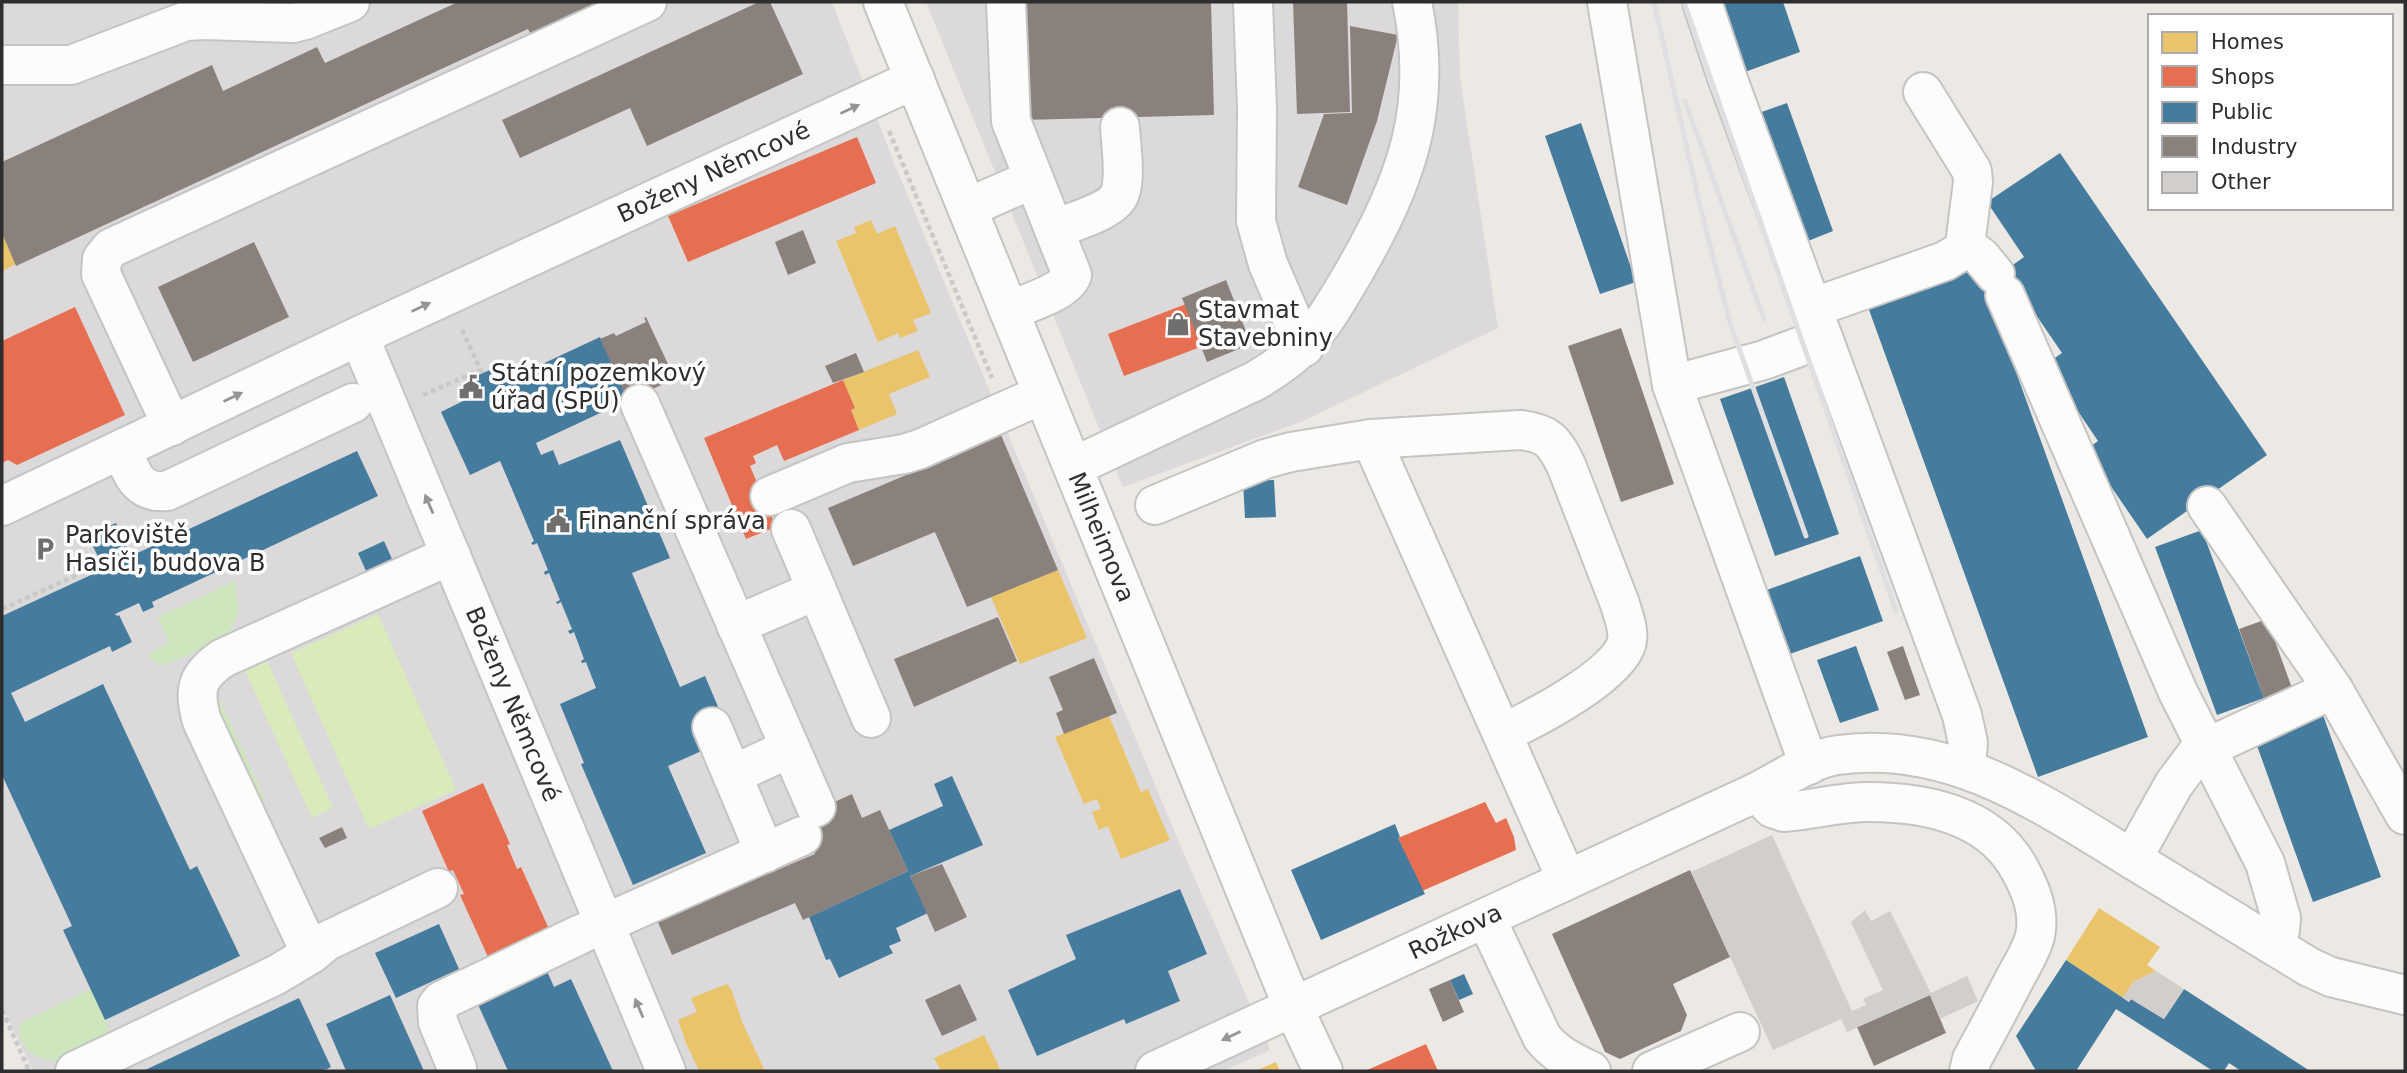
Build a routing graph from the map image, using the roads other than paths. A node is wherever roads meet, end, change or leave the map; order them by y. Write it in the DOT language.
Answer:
graph roads {
  1 [pos="350,2"];
  2 [pos="647,2"];
  3 [pos="883,2"];
  4 [pos="1006,2"];
  5 [pos="1253,2"];
  6 [pos="1412,2"];
  7 [pos="1607,2"];
  8 [pos="1702,2"];
  9 [pos="2,65"];
  10 [pos="915,79"];
  11 [pos="1923,92"];
  12 [pos="1120,127"];
  13 [pos="1033,179"];
  14 [pos="967,208"];
  15 [pos="1054,229"];
  16 [pos="1965,245"];
  17 [pos="1009,311"];
  18 [pos="1818,323"];
  19 [pos="359,336"];
  20 [pos="1304,347"];
  21 [pos="1672,385"];
  22 [pos="1042,394"];
  23 [pos="353,403"];
  24 [pos="640,404"];
  25 [pos="172,426"];
  26 [pos="1371,439"];
  27 [pos="122,450"];
  28 [pos="1073,467"];
  29 [pos="770,496"];
  30 [pos="1155,505"];
  31 [pos="2,506"];
  32 [pos="2207,506"];
  33 [pos="791,529"];
  34 [pos="451,555"];
  35 [pos="817,590"];
  36 [pos="736,625"];
  37 [pos="2333,689"];
  38 [pos="871,718"];
  39 [pos="712,727"];
  40 [pos="1502,734"];
  41 [pos="2207,747"];
  42 [pos="790,748"];
  43 [pos="1809,765"];
  44 [pos="1966,768"];
  45 [pos="732,775"];
  46 [pos="1757,792"];
  47 [pos="2405,815"];
  48 [pos="765,853"];
  49 [pos="2132,859"];
  50 [pos="1567,880"];
  51 [pos="438,888"];
  52 [pos="1486,918"];
  53 [pos="604,924"];
  54 [pos="2273,945"];
  55 [pos="311,954"];
  56 [pos="2405,995"];
  57 [pos="1293,1007"];
  58 [pos="1740,1031"];
  59 [pos="457,1068"];
  60 [pos="75,1071"];
  61 [pos="666,1071"];
  62 [pos="1155,1071"];
  63 [pos="1323,1071"];
  64 [pos="1591,1071"];
  65 [pos="1652,1071"];
  66 [pos="1969,1071"];
  1 -- 9 [label="street"];
  2 -- 25 [label="street"];
  3 -- 10 [label="street, Milheimova"];
  4 -- 13 [label="street"];
  5 -- 20 [label="street"];
  6 -- 20 [label="street"];
  7 -- 21 [label="street"];
  8 -- 18 [label="street"];
  10 -- 14 [label="street, Milheimova"];
  19 -- 10 [label="street, Boženy Němcové, one-way"];
  11 -- 16 [label="street"];
  12 -- 15 [label="street"];
  13 -- 14 [label="street"];
  13 -- 15 [label="street"];
  14 -- 17 [label="street, Milheimova"];
  15 -- 17 [label="street"];
  16 -- 18 [label="street"];
  16 -- 41 [label="street"];
  17 -- 22 [label="street, Milheimova"];
  18 -- 21 [label="street"];
  18 -- 44 [label="street"];
  25 -- 19 [label="street, Boženy Němcové, one-way"];
  34 -- 19 [label="street, Boženy Němcové, one-way"];
  20 -- 28 [label="street"];
  21 -- 43 [label="street"];
  22 -- 28 [label="street, Milheimova"];
  22 -- 29 [label="street"];
  23 -- 27 [label="street"];
  24 -- 36 [label="street"];
  25 -- 27 [label="street, Boženy Němcové"];
  26 -- 30 [label="street"];
  26 -- 40 [label="street"];
  26 -- 40 [label="street"];
  27 -- 31 [label="street, Boženy Němcové"];
  28 -- 57 [label="street, Milheimova"];
  32 -- 37 [label="street"];
  33 -- 35 [label="street"];
  34 -- 53 [label="street, Boženy Němcové"];
  34 -- 55 [label="street"];
  35 -- 36 [label="street"];
  35 -- 38 [label="street"];
  36 -- 42 [label="street"];
  37 -- 41 [label="street"];
  37 -- 47 [label="street"];
  39 -- 45 [label="street"];
  40 -- 50 [label="street"];
  41 -- 49 [label="street"];
  41 -- 54 [label="street"];
  42 -- 45 [label="street"];
  42 -- 48 [label="street"];
  43 -- 44 [label="street, Rožkova"];
  43 -- 46 [label="street, Rožkova"];
  44 -- 49 [label="street, Rožkova"];
  45 -- 48 [label="street"];
  46 -- 50 [label="street, Rožkova"];
  46 -- 66 [label="street"];
  48 -- 53 [label="street"];
  49 -- 54 [label="street, Rožkova"];
  50 -- 52 [label="street, Rožkova"];
  51 -- 55 [label="street"];
  52 -- 57 [label="street, Rožkova"];
  52 -- 64 [label="street"];
  53 -- 59 [label="street"];
  61 -- 53 [label="street, Boženy Němcové, one-way"];
  54 -- 56 [label="street, Rožkova"];
  55 -- 60 [label="street"];
  57 -- 62 [label="street, Rožkova, one-way"];
  57 -- 63 [label="street, Milheimova"];
  58 -- 65 [label="street"];
}
